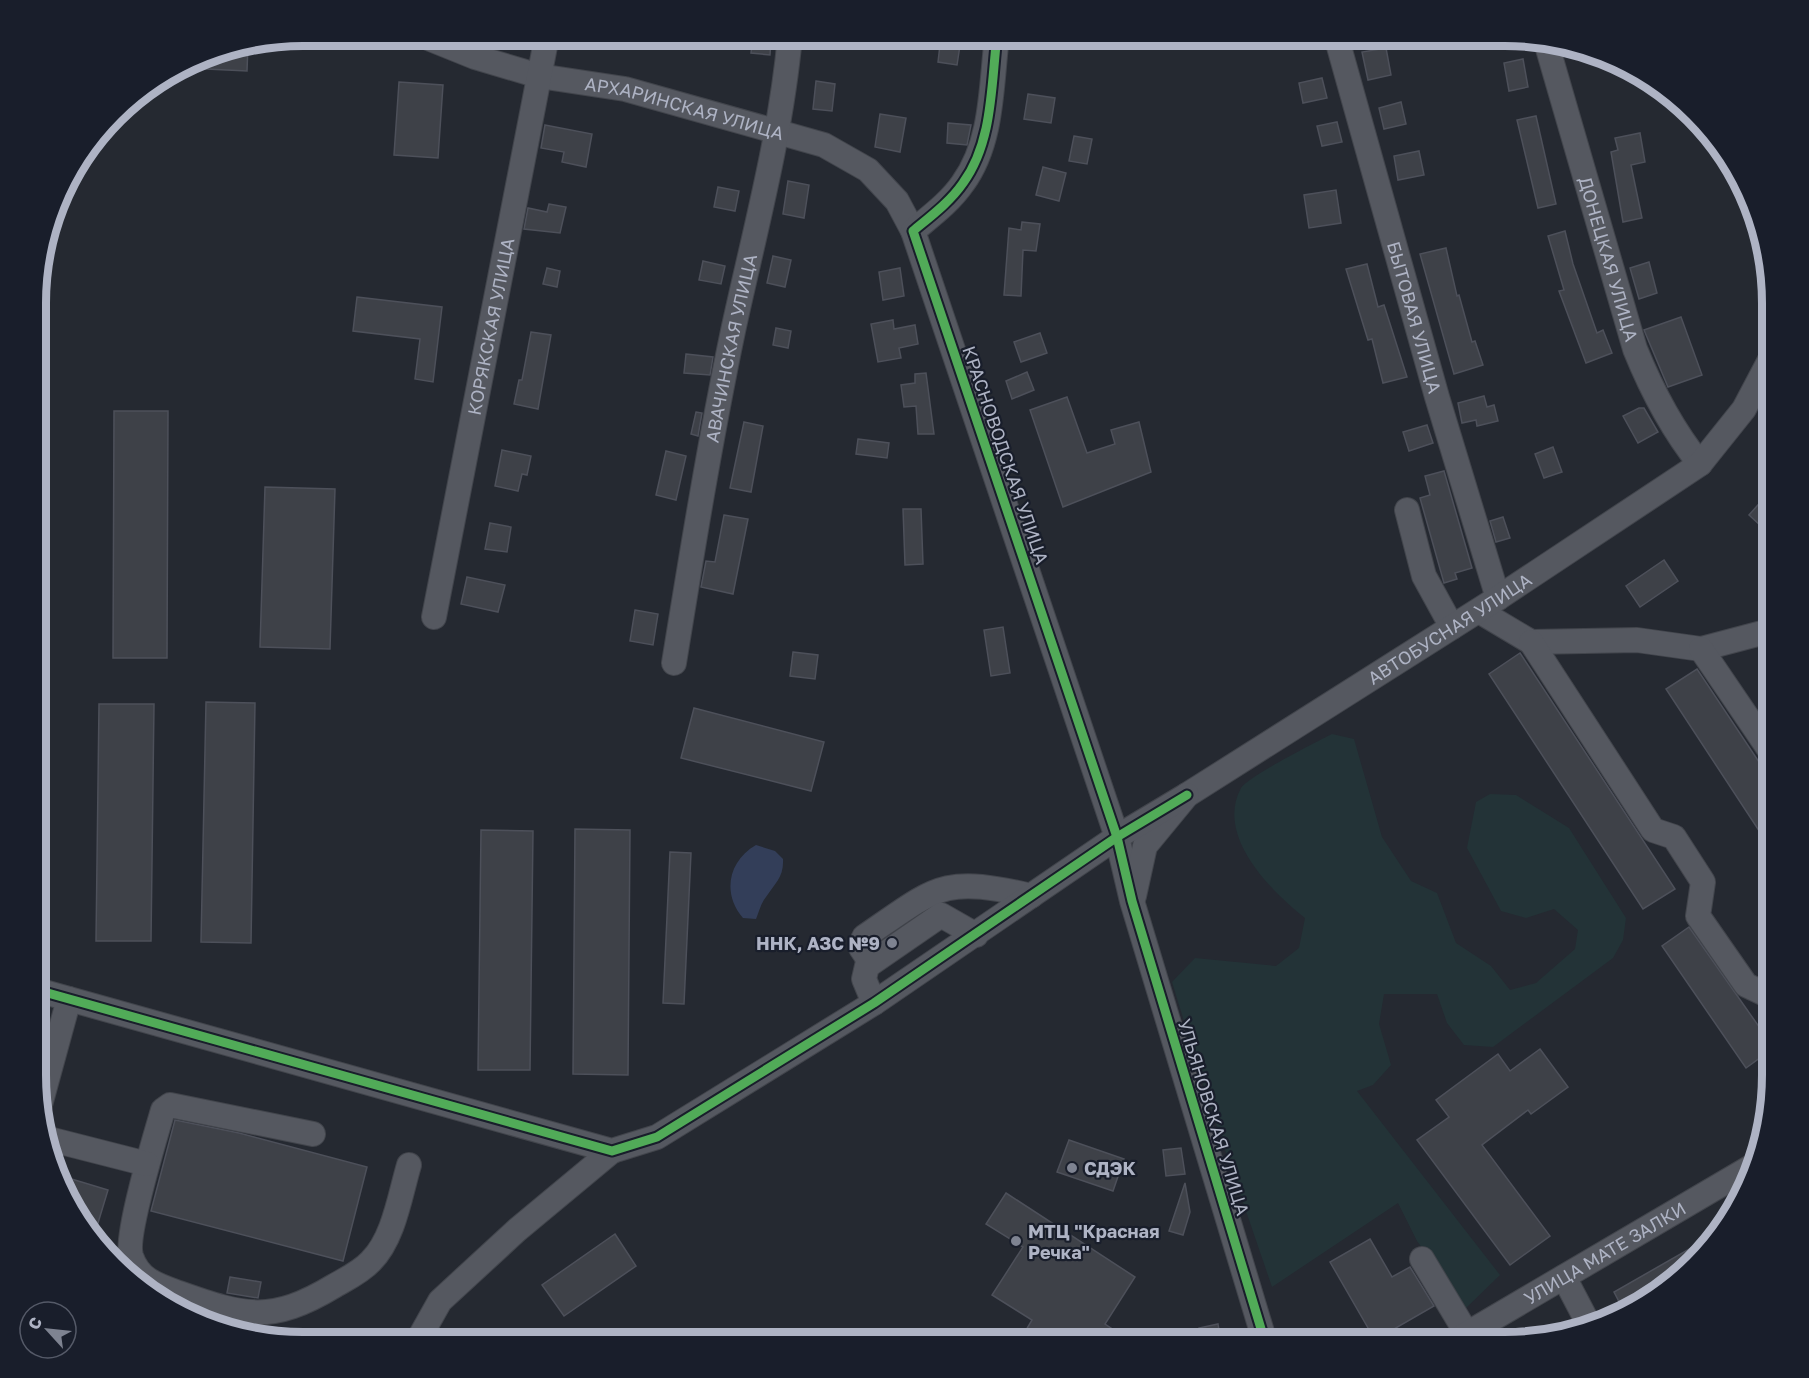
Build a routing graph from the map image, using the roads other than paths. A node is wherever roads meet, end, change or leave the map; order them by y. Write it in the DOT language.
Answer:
graph roads {
  1 [pos="448,46"];
  2 [pos="545,46"];
  3 [pos="789,46"];
  4 [pos="996,46"];
  5 [pos="1339,46"];
  6 [pos="1548,50"];
  7 [pos="539,76"];
  8 [pos="776,131"];
  9 [pos="913,231"];
  10 [pos="1762,375"];
  11 [pos="1700,464"];
  12 [pos="1407,510"];
  13 [pos="1488,604"];
  14 [pos="434,617"];
  15 [pos="1452,627"];
  16 [pos="1762,632"];
  17 [pos="1531,642"];
  18 [pos="1701,649"];
  19 [pos="674,663"];
  20 [pos="1762,739"];
  21 [pos="1187,795"];
  22 [pos="1117,837"];
  23 [pos="1032,896"];
  24 [pos="1132,901"];
  25 [pos="976,935"];
  26 [pos="871,963"];
  27 [pos="1762,992"];
  28 [pos="46,993"];
  29 [pos="69,999"];
  30 [pos="874,1003"];
  31 [pos="46,1081"];
  32 [pos="313,1134"];
  33 [pos="55,1140"];
  34 [pos="612,1151"];
  35 [pos="147,1164"];
  36 [pos="410,1164"];
  37 [pos="1744,1171"];
  38 [pos="1422,1259"];
  39 [pos="137,1271"];
  40 [pos="1564,1277"];
  41 [pos="155,1284"];
  42 [pos="1586,1319"];
  43 [pos="422,1332"];
  44 [pos="1262,1332"];
  45 [pos="1457,1332"];
  46 [pos="1470,1332"];
  1 -- 7 [label="street, АРХАРИНСКАЯ УЛИЦА"];
  2 -- 7 [label="street, КОРЯКСКАЯ УЛИЦА"];
  3 -- 8 [label="street, АВАЧИНСКАЯ УЛИЦА"];
  4 -- 9 [label="street"];
  5 -- 13 [label="street, БЫТОВАЯ УЛИЦА"];
  6 -- 11 [label="street, ДОНЕЦКАЯ УЛИЦА"];
  7 -- 8 [label="street, АРХАРИНСКАЯ УЛИЦА"];
  7 -- 14 [label="street, КОРЯКСКАЯ УЛИЦА"];
  8 -- 9 [label="street, АРХАРИНСКАЯ УЛИЦА"];
  8 -- 19 [label="street, АВАЧИНСКАЯ УЛИЦА"];
  9 -- 22 [label="street, КРАСНОВОДСКАЯ УЛИЦА"];
  10 -- 11 [label="street, АВТОБУСНАЯ УЛИЦА"];
  11 -- 13 [label="street, АВТОБУСНАЯ УЛИЦА"];
  12 -- 15 [label="street"];
  13 -- 15 [label="street, АВТОБУСНАЯ УЛИЦА"];
  13 -- 17 [label="street"];
  15 -- 21 [label="street, АВТОБУСНАЯ УЛИЦА"];
  16 -- 18 [label="street"];
  17 -- 18 [label="street"];
  17 -- 27 [label="street"];
  18 -- 20 [label="street"];
  21 -- 22 [label="street"];
  21 -- 24 [label="street, АВТОБУСНАЯ УЛИЦА"];
  22 -- 23 [label="street"];
  22 -- 24 [label="street, КРАСНОВОДСКАЯ УЛИЦА"];
  23 -- 25 [label="street"];
  23 -- 26 [label="street"];
  24 -- 44 [label="street, УЛЬЯНОВСКАЯ УЛИЦА"];
  25 -- 26 [label="street"];
  25 -- 30 [label="street"];
  26 -- 30 [label="street"];
  28 -- 29 [label="street"];
  29 -- 31 [label="street"];
  29 -- 34 [label="street"];
  30 -- 34 [label="street"];
  32 -- 35 [label="street"];
  33 -- 35 [label="street"];
  34 -- 43 [label="street"];
  35 -- 39 [label="street"];
  36 -- 41 [label="street"];
  37 -- 40 [label="street, УЛИЦА МАТЕ ЗАЛКИ"];
  38 -- 45 [label="street"];
  40 -- 42 [label="street"];
  40 -- 46 [label="street, УЛИЦА МАТЕ ЗАЛКИ"];
}
